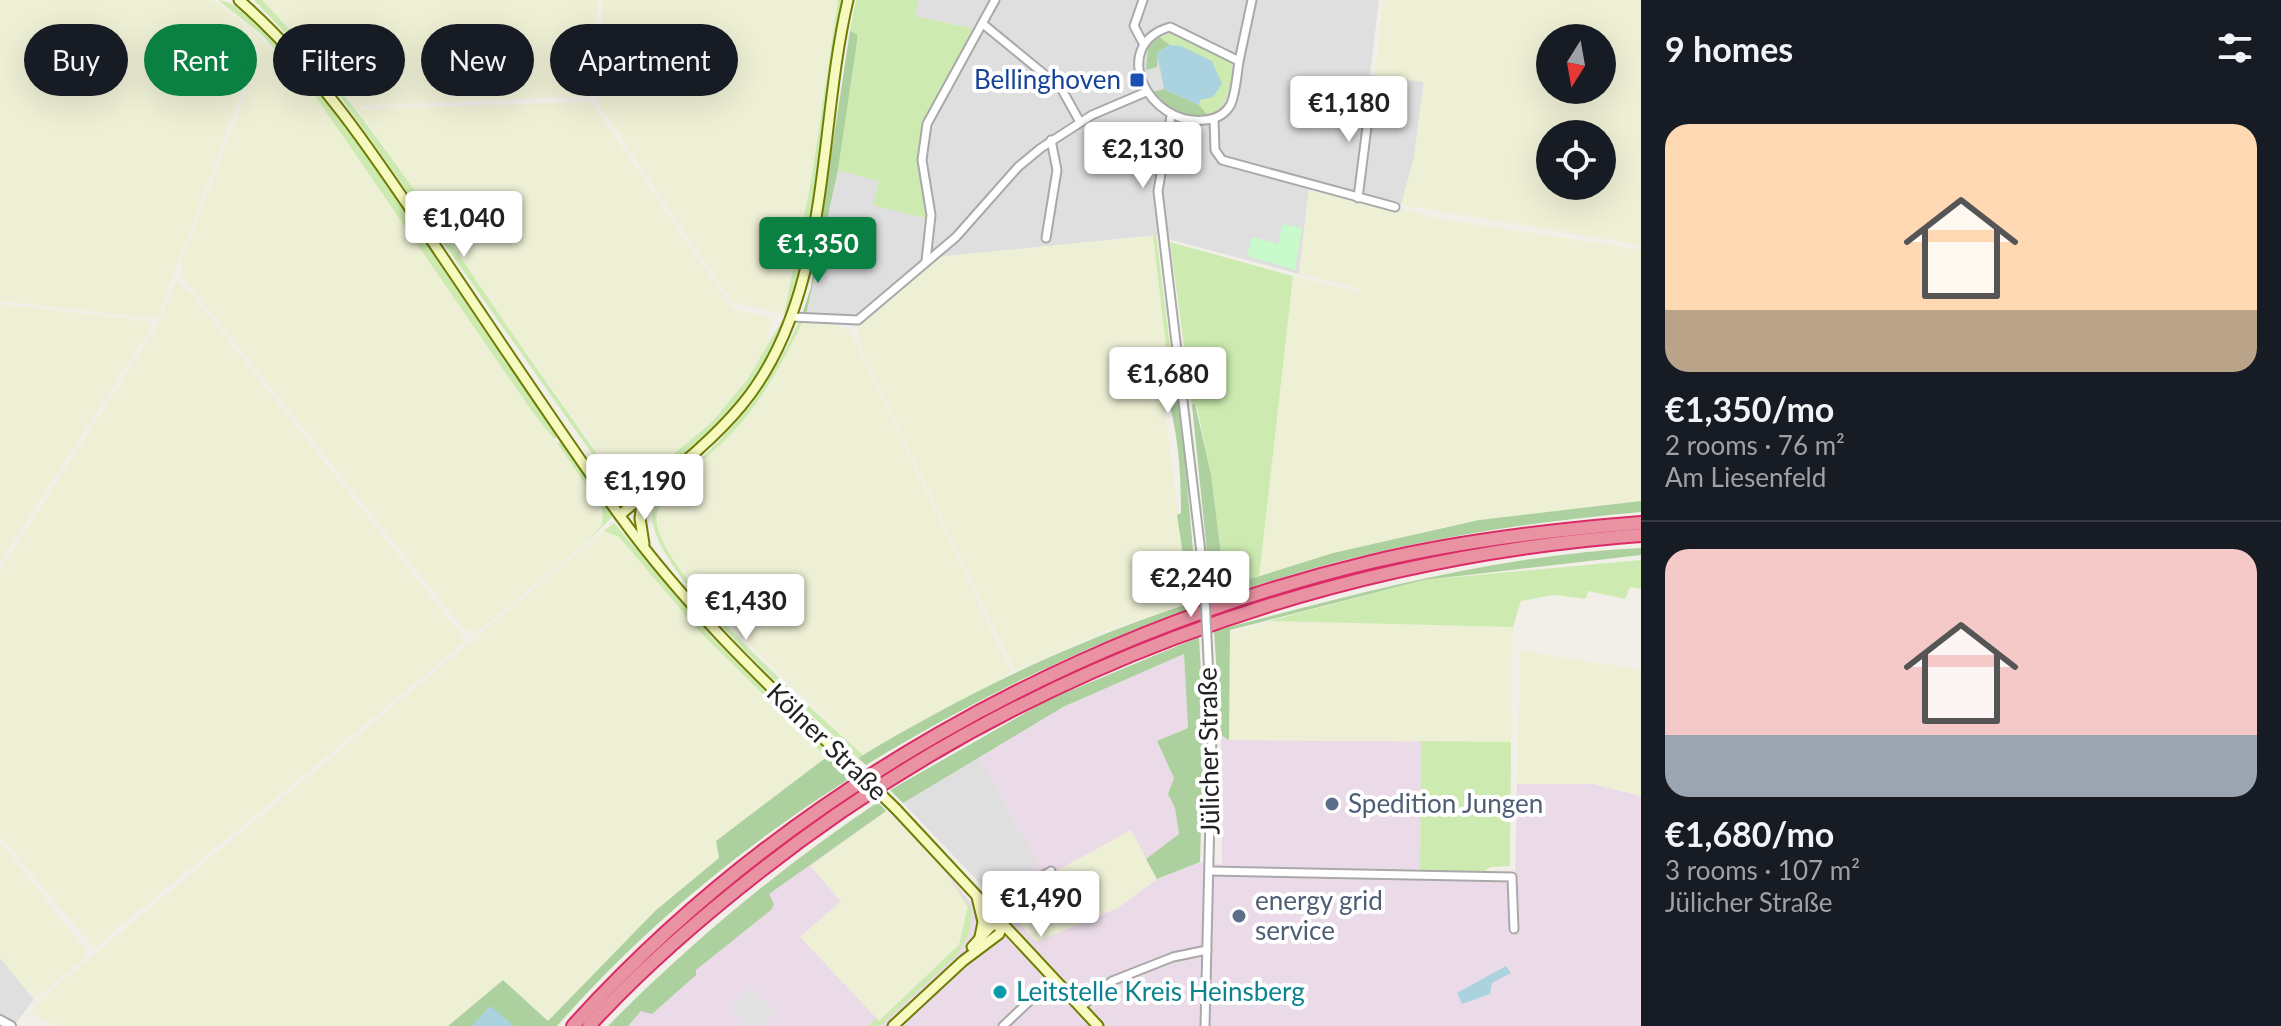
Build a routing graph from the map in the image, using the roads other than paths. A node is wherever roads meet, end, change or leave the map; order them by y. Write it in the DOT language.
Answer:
graph roads {
  1 [pos="239,0"];
  2 [pos="848,0"];
  3 [pos="995,0"];
  4 [pos="1143,0"];
  5 [pos="1252,0"];
  6 [pos="983,24"];
  7 [pos="1144,45"];
  8 [pos="1239,61"];
  9 [pos="1146,92"];
  10 [pos="1371,95"];
  11 [pos="1171,116"];
  12 [pos="1214,119"];
  13 [pos="1080,122"];
  14 [pos="1051,140"];
  15 [pos="1358,198"];
  16 [pos="1395,207"];
  17 [pos="1046,238"];
  18 [pos="926,261"];
  19 [pos="792,317"];
  20 [pos="643,496"];
  21 [pos="620,515"];
  22 [pos="1641,523"];
  23 [pos="1641,535"];
  24 [pos="644,548"];
  25 [pos="1051,871"];
  26 [pos="1210,871"];
  27 [pos="976,894"];
  28 [pos="988,907"];
  29 [pos="1003,923"];
  30 [pos="1514,929"];
  31 [pos="980,937"];
  32 [pos="1207,950"];
  33 [pos="963,961"];
  34 [pos="1054,978"];
  35 [pos="1081,1007"];
  36 [pos="0,1020"];
  37 [pos="11,1026"];
  38 [pos="573,1026"];
  39 [pos="589,1026"];
  40 [pos="893,1026"];
  41 [pos="1003,1026"];
  42 [pos="1098,1026"];
  43 [pos="1205,1026"];
  1 -- 21 [label="main road, Kölner Straße"];
  2 -- 19 [label="main road"];
  3 -- 6 [label="street"];
  4 -- 7 [label="street"];
  5 -- 8 [label="street"];
  6 -- 13 [label="street"];
  6 -- 18 [label="street"];
  7 -- 8 [label="street"];
  7 -- 9 [label="street"];
  8 -- 12 [label="street"];
  9 -- 11 [label="street"];
  9 -- 13 [label="street"];
  10 -- 15 [label="street"];
  11 -- 12 [label="street"];
  11 -- 26 [label="street, Jülicher Straße, bridge"];
  12 -- 15 [label="street"];
  13 -- 14 [label="street"];
  14 -- 17 [label="street"];
  14 -- 18 [label="street"];
  15 -- 16 [label="street"];
  18 -- 19 [label="street"];
  19 -- 20 [label="main road"];
  20 -- 21 [label="main road"];
  20 -- 24 [label="main road"];
  21 -- 24 [label="main road, Kölner Straße"];
  22 -- 38 [label="highway"];
  23 -- 39 [label="highway"];
  24 -- 27 [label="main road, Kölner Straße, bridge"];
  25 -- 28 [label="street"];
  26 -- 30 [label="street, Jülicher Straße"];
  26 -- 32 [label="street, Jülicher Straße"];
  27 -- 28 [label="main road, Kölner Straße"];
  27 -- 31 [label="main road"];
  28 -- 29 [label="main road, Kölner Straße"];
  29 -- 31 [label="main road"];
  29 -- 33 [label="main road"];
  29 -- 34 [label="main road, Kölner Straße"];
  31 -- 33 [label="main road"];
  32 -- 35 [label="street"];
  32 -- 43 [label="street, Jülicher Straße"];
  33 -- 40 [label="main road"];
  34 -- 35 [label="main road, Kölner Straße"];
  34 -- 41 [label="street"];
  35 -- 42 [label="main road, Kölner Straße"];
  36 -- 37 [label="street"];
}
